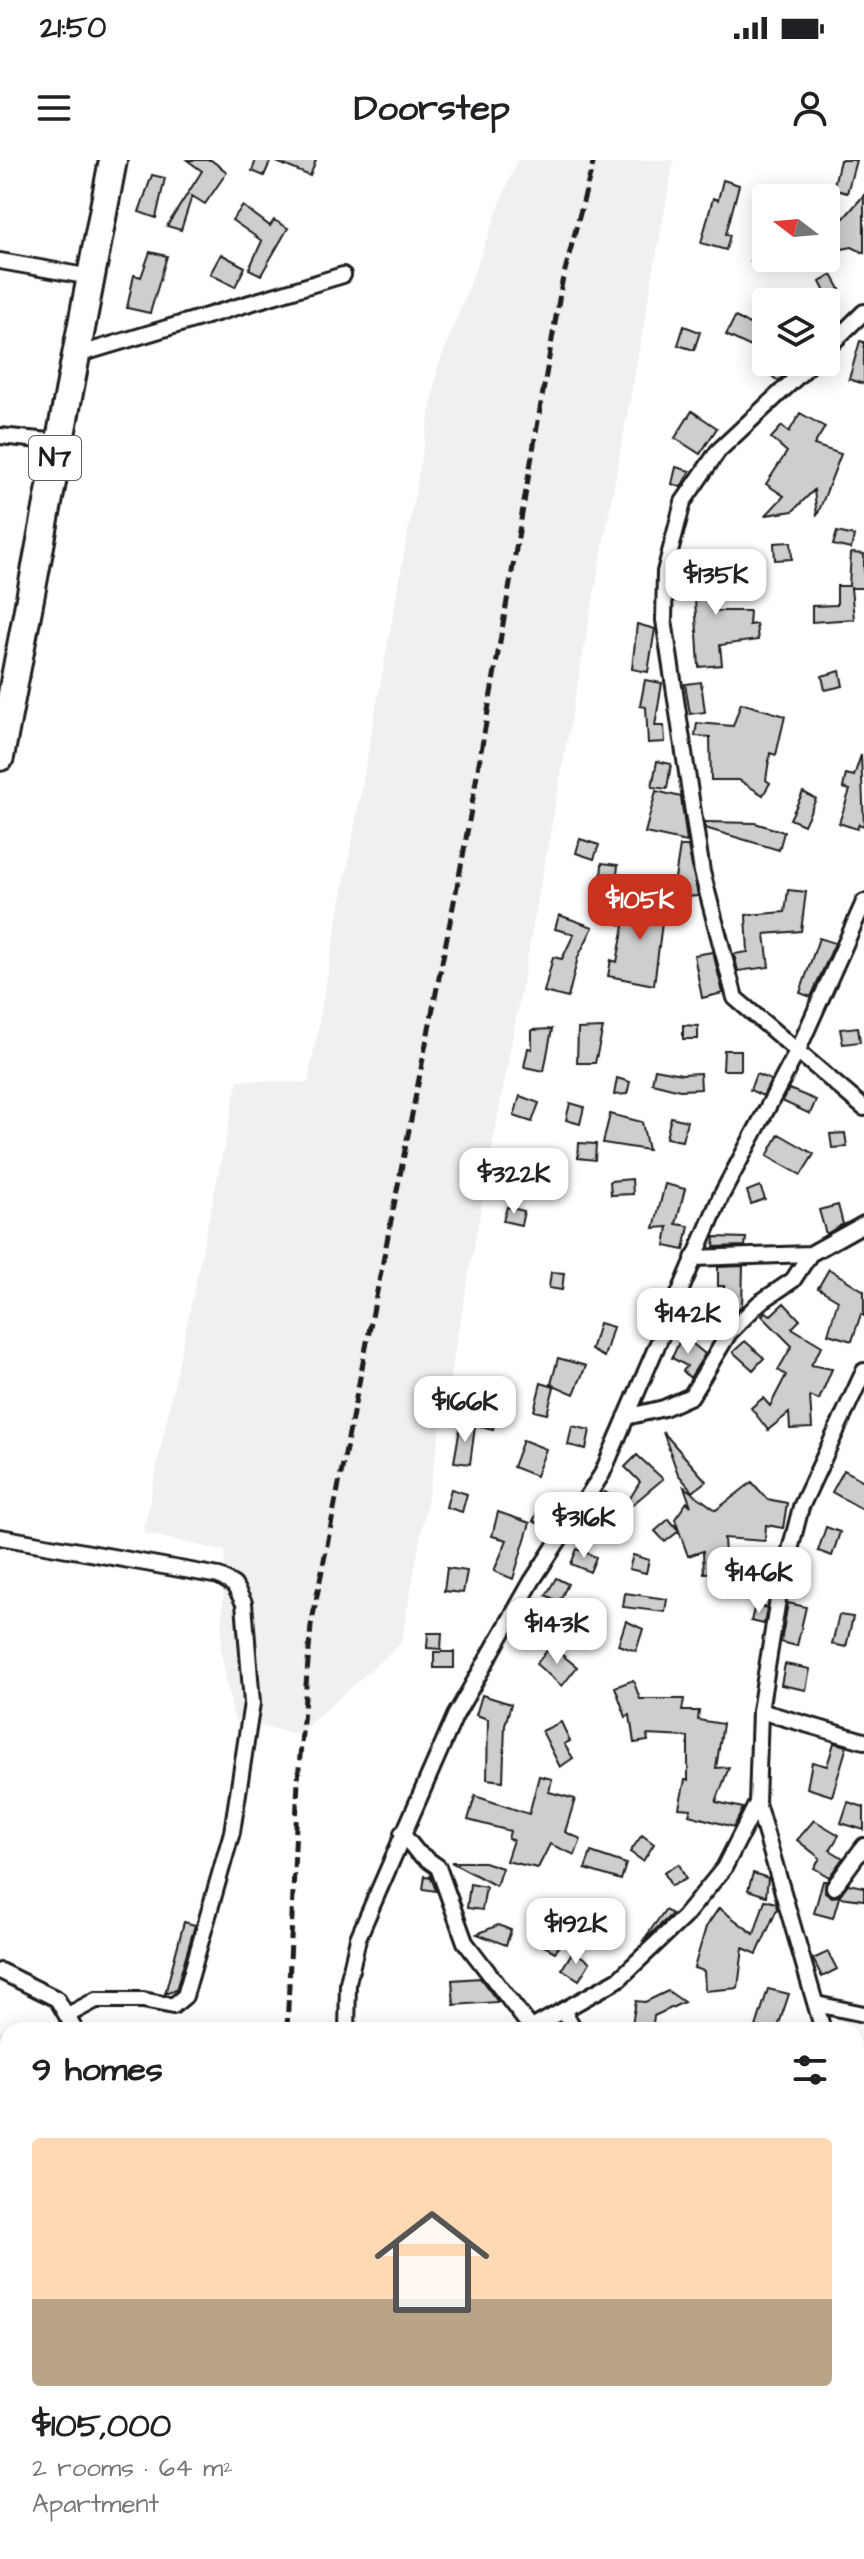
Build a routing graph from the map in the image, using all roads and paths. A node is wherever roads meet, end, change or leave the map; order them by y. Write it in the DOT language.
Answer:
graph roads {
  1 [pos="113,160"];
  2 [pos="0,261"];
  3 [pos="343,275"];
  4 [pos="91,277"];
  5 [pos="864,312"];
  6 [pos="840,335"];
  7 [pos="77,355"];
  8 [pos="798,376"];
  9 [pos="0,436"];
  10 [pos="59,442"];
  11 [pos="0,757"];
  12 [pos="864,902"];
  13 [pos="798,1050"];
  14 [pos="864,1108"];
  15 [pos="864,1224"];
  16 [pos="810,1254"];
  17 [pos="693,1258"];
  18 [pos="864,1371"];
  19 [pos="626,1417"];
  20 [pos="0,1537"];
  21 [pos="760,1711"];
  22 [pos="864,1741"];
  23 [pos="757,1803"];
  24 [pos="402,1833"];
  25 [pos="864,1846"];
  26 [pos="834,1887"];
  27 [pos="0,1971"];
  28 [pos="816,2004"];
  29 [pos="563,2011"];
  30 [pos="864,2014"];
  31 [pos="68,2015"];
  32 [pos="71,2022"];
  33 [pos="347,2022"];
  34 [pos="524,2022"];
  35 [pos="542,2022"];
  36 [pos="570,2022"];
  37 [pos="821,2022"];
  1 -- 4 [label="highway, N7"];
  2 -- 4 [label="street"];
  3 -- 7 [label="street"];
  4 -- 7 [label="highway, N7"];
  5 -- 6 [label="street"];
  7 -- 10 [label="highway, N7"];
  8 -- 13 [label="street"];
  9 -- 10 [label="street"];
  10 -- 11 [label="highway, N7"];
  12 -- 13 [label="street"];
  13 -- 14 [label="street"];
  13 -- 17 [label="street"];
  15 -- 16 [label="street"];
  16 -- 17 [label="street"];
  16 -- 19 [label="street"];
  17 -- 19 [label="street"];
  18 -- 21 [label="street"];
  19 -- 24 [label="street"];
  20 -- 31 [label="street"];
  21 -- 22 [label="street"];
  21 -- 23 [label="street"];
  23 -- 28 [label="street"];
  23 -- 29 [label="street"];
  24 -- 33 [label="street"];
  24 -- 34 [label="street"];
  25 -- 26 [label="street"];
  27 -- 31 [label="street"];
  28 -- 30 [label="street"];
  28 -- 37 [label="street"];
  29 -- 35 [label="street"];
  29 -- 36 [label="street"];
  31 -- 32 [label="street"];
}
